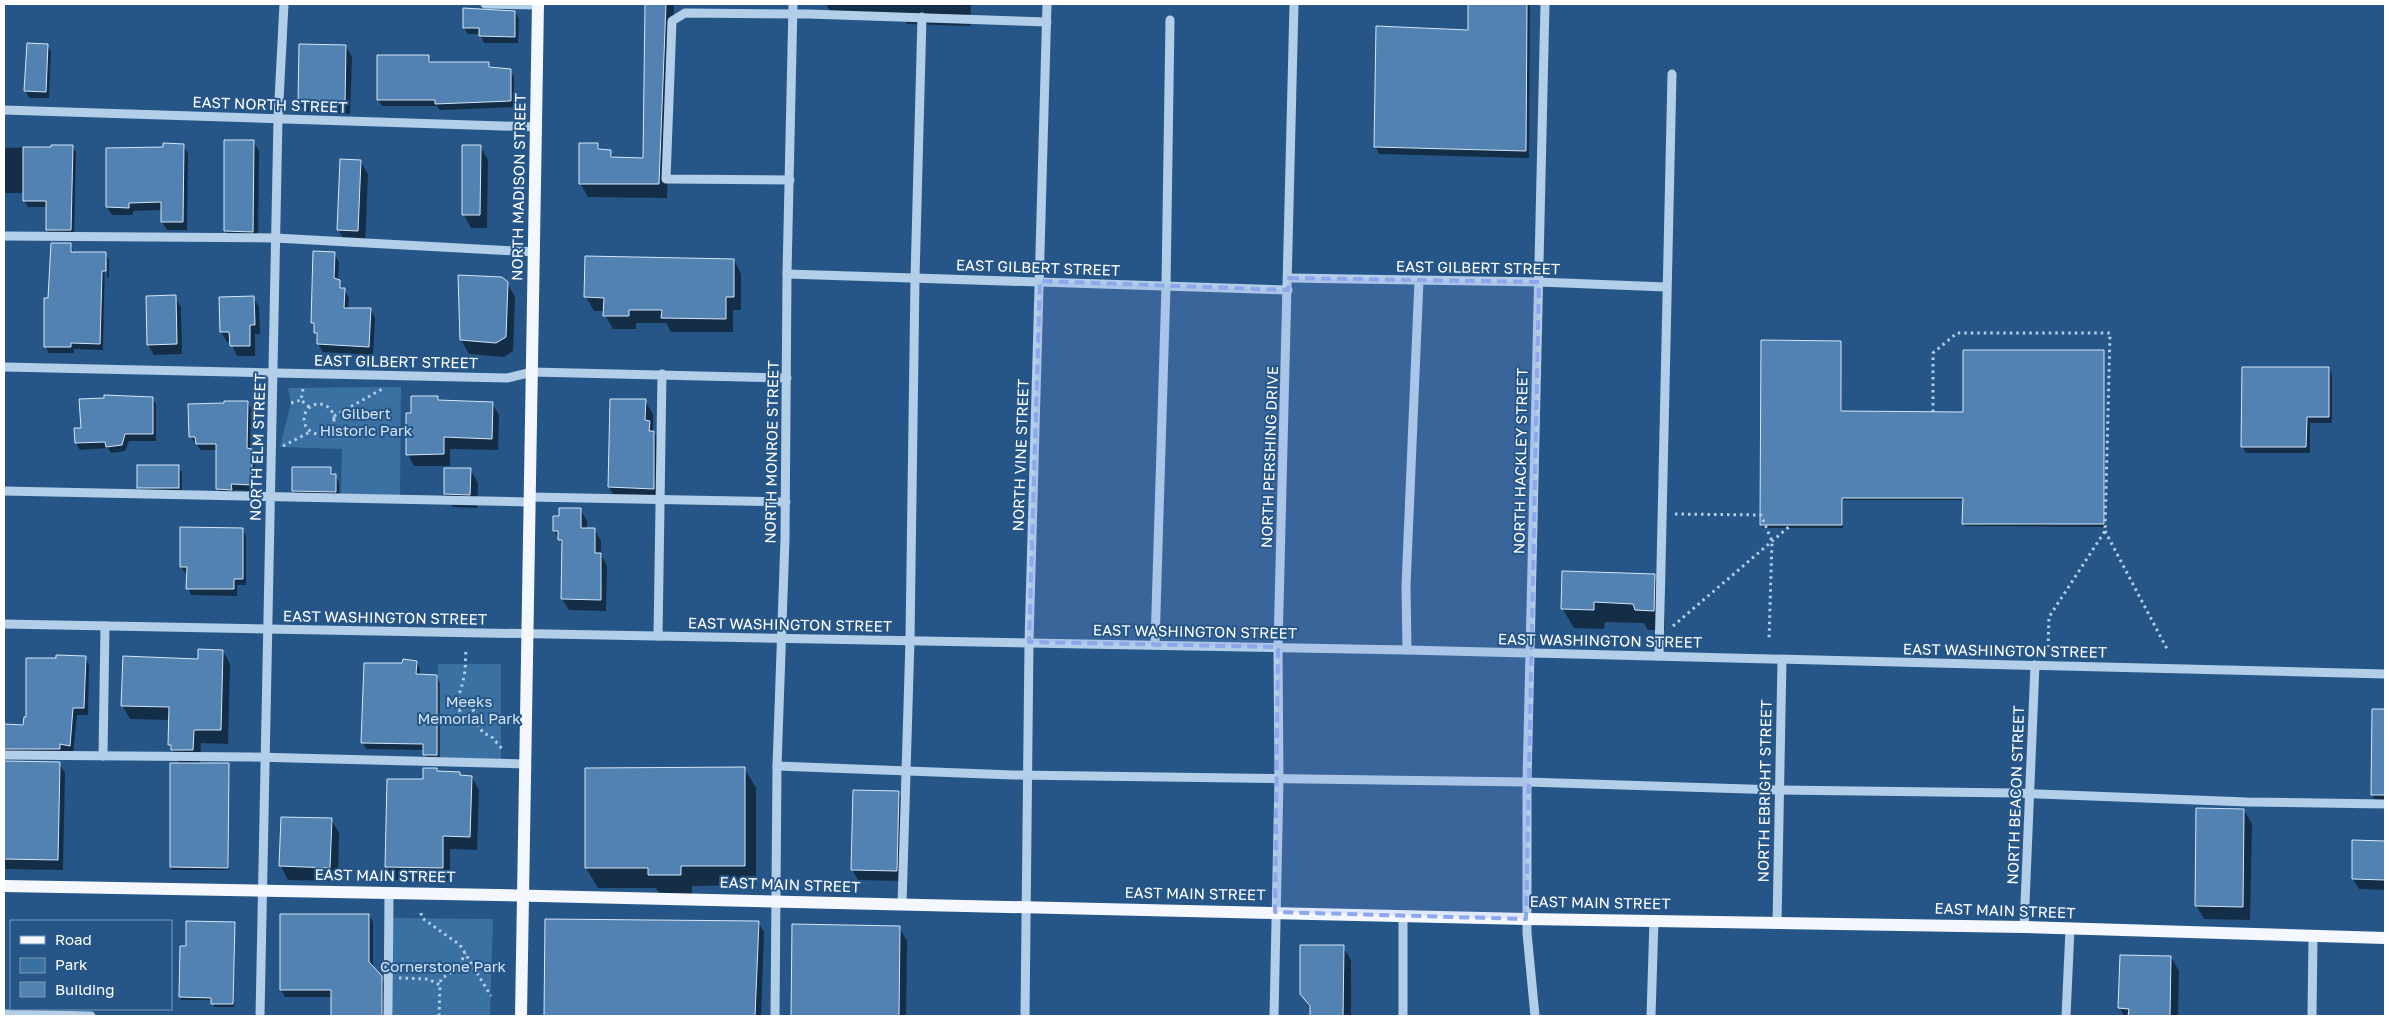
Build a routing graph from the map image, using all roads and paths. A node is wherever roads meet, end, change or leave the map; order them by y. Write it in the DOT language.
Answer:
graph roads {
  1 [pos="284,4"];
  2 [pos="485,4"];
  3 [pos="539,4"];
  4 [pos="1047,4"];
  5 [pos="1294,4"];
  6 [pos="1544,4"];
  7 [pos="793,8"];
  8 [pos="922,17"];
  9 [pos="1170,20"];
  10 [pos="1047,22"];
  11 [pos="1672,74"];
  12 [pos="4,110"];
  13 [pos="278,119"];
  14 [pos="536,127"];
  15 [pos="790,180"];
  16 [pos="4,236"];
  17 [pos="275,238"];
  18 [pos="535,252"];
  19 [pos="787,274"];
  20 [pos="915,278"];
  21 [pos="1288,278"];
  22 [pos="1419,280"];
  23 [pos="1040,281"];
  24 [pos="1539,282"];
  25 [pos="1166,286"];
  26 [pos="1666,287"];
  27 [pos="1288,290"];
  28 [pos="4,367"];
  29 [pos="532,372"];
  30 [pos="274,373"];
  31 [pos="662,374"];
  32 [pos="787,378"];
  33 [pos="388,386"];
  34 [pos="302,389"];
  35 [pos="301,400"];
  36 [pos="291,403"];
  37 [pos="309,407"];
  38 [pos="1933,412"];
  39 [pos="334,416"];
  40 [pos="310,432"];
  41 [pos="280,447"];
  42 [pos="4,491"];
  43 [pos="269,497"];
  44 [pos="660,499"];
  45 [pos="529,500"];
  46 [pos="786,502"];
  47 [pos="1662,514"];
  48 [pos="1791,525"];
  49 [pos="2105,531"];
  50 [pos="1772,541"];
  51 [pos="4,624"];
  52 [pos="105,626"];
  53 [pos="268,630"];
  54 [pos="527,635"];
  55 [pos="658,636"];
  56 [pos="1660,638"];
  57 [pos="783,639"];
  58 [pos="910,640"];
  59 [pos="1769,640"];
  60 [pos="1029,642"];
  61 [pos="1155,644"];
  62 [pos="2048,647"];
  63 [pos="1278,648"];
  64 [pos="2167,649"];
  65 [pos="1407,650"];
  66 [pos="466,652"];
  67 [pos="1530,653"];
  68 [pos="1659,656"];
  69 [pos="1782,660"];
  70 [pos="2035,665"];
  71 [pos="2385,674"];
  72 [pos="458,708"];
  73 [pos="476,721"];
  74 [pos="504,751"];
  75 [pos="4,755"];
  76 [pos="103,756"];
  77 [pos="265,758"];
  78 [pos="526,764"];
  79 [pos="777,766"];
  80 [pos="905,771"];
  81 [pos="1028,775"];
  82 [pos="1279,780"];
  83 [pos="1527,782"];
  84 [pos="1779,790"];
  85 [pos="2030,794"];
  86 [pos="2385,804"];
  87 [pos="4,886"];
  88 [pos="262,890"];
  89 [pos="389,893"];
  90 [pos="524,895"];
  91 [pos="776,901"];
  92 [pos="902,904"];
  93 [pos="1026,908"];
  94 [pos="1275,912"];
  95 [pos="421,913"];
  96 [pos="1404,915"];
  97 [pos="1526,918"];
  98 [pos="1654,920"];
  99 [pos="1777,923"];
  100 [pos="2024,927"];
  101 [pos="2070,929"];
  102 [pos="2313,936"];
  103 [pos="2385,938"];
  104 [pos="464,953"];
  105 [pos="388,978"];
  106 [pos="440,985"];
  107 [pos="491,996"];
  108 [pos="4,1014"];
  109 [pos="92,1016"];
  110 [pos="260,1016"];
  111 [pos="388,1016"];
  112 [pos="439,1016"];
  113 [pos="520,1016"];
  114 [pos="775,1016"];
  115 [pos="1025,1016"];
  116 [pos="1274,1016"];
  117 [pos="1403,1016"];
  118 [pos="1535,1016"];
  119 [pos="1651,1016"];
  120 [pos="2066,1016"];
  121 [pos="2312,1016"];
  1 -- 13 [label="street, NORTH ELM STREET"];
  2 -- 3 [label="street"];
  3 -- 14 [label="main road, NORTH MADISON STREET"];
  4 -- 10 [label="street, NORTH VINE STREET"];
  5 -- 21 [label="street, NORTH PERSHING DRIVE"];
  6 -- 24 [label="street, NORTH HACKLEY STREET"];
  7 -- 8 [label="street"];
  7 -- 15 [label="street, NORTH MONROE STREET"];
  7 -- 15 [label="street"];
  8 -- 10 [label="street"];
  8 -- 20 [label="street"];
  9 -- 25 [label="street"];
  10 -- 23 [label="street, NORTH VINE STREET"];
  11 -- 26 [label="street"];
  12 -- 13 [label="street, EAST NORTH STREET"];
  13 -- 14 [label="street, EAST NORTH STREET"];
  13 -- 17 [label="street, NORTH ELM STREET"];
  14 -- 18 [label="main road, NORTH MADISON STREET"];
  15 -- 19 [label="street, NORTH MONROE STREET"];
  16 -- 17 [label="street"];
  17 -- 18 [label="street"];
  17 -- 30 [label="street, NORTH ELM STREET"];
  18 -- 29 [label="main road, NORTH MADISON STREET"];
  19 -- 20 [label="street, EAST GILBERT STREET"];
  19 -- 32 [label="street, NORTH MONROE STREET"];
  20 -- 23 [label="street, EAST GILBERT STREET"];
  20 -- 58 [label="street"];
  21 -- 22 [label="street, EAST GILBERT STREET"];
  21 -- 27 [label="street, NORTH PERSHING DRIVE"];
  22 -- 24 [label="street, EAST GILBERT STREET"];
  22 -- 65 [label="street"];
  23 -- 25 [label="street, EAST GILBERT STREET"];
  23 -- 60 [label="street, NORTH VINE STREET"];
  24 -- 26 [label="street, EAST GILBERT STREET"];
  24 -- 67 [label="street, NORTH HACKLEY STREET"];
  25 -- 27 [label="street, EAST GILBERT STREET"];
  25 -- 61 [label="street"];
  26 -- 47 [label="street"];
  27 -- 63 [label="street, NORTH PERSHING DRIVE"];
  28 -- 30 [label="street, EAST GILBERT STREET"];
  29 -- 30 [label="street, EAST GILBERT STREET"];
  29 -- 31 [label="street, EAST GILBERT STREET"];
  29 -- 45 [label="main road, NORTH MADISON STREET"];
  30 -- 43 [label="street, NORTH ELM STREET"];
  31 -- 32 [label="street, EAST GILBERT STREET"];
  31 -- 44 [label="street"];
  32 -- 46 [label="street, NORTH MONROE STREET"];
  33 -- 39 [label="path"];
  34 -- 35 [label="path"];
  35 -- 36 [label="path"];
  35 -- 37 [label="path"];
  37 -- 39 [label="path"];
  37 -- 40 [label="path"];
  38 -- 49 [label="path"];
  39 -- 40 [label="path"];
  40 -- 41 [label="path"];
  42 -- 43 [label="street"];
  43 -- 45 [label="street"];
  43 -- 53 [label="street, NORTH ELM STREET"];
  44 -- 45 [label="street"];
  44 -- 46 [label="street"];
  44 -- 55 [label="street"];
  45 -- 54 [label="main road, NORTH MADISON STREET"];
  46 -- 57 [label="street, NORTH MONROE STREET"];
  47 -- 50 [label="path"];
  47 -- 56 [label="street"];
  48 -- 50 [label="path"];
  49 -- 62 [label="path"];
  49 -- 64 [label="path"];
  50 -- 56 [label="path"];
  50 -- 59 [label="path"];
  51 -- 52 [label="street, EAST WASHINGTON STREET"];
  52 -- 53 [label="street, EAST WASHINGTON STREET"];
  52 -- 76 [label="street"];
  53 -- 54 [label="street, EAST WASHINGTON STREET"];
  53 -- 77 [label="street, NORTH ELM STREET"];
  54 -- 55 [label="street, EAST WASHINGTON STREET"];
  54 -- 78 [label="main road, NORTH MADISON STREET"];
  55 -- 57 [label="street, EAST WASHINGTON STREET"];
  56 -- 68 [label="street"];
  57 -- 58 [label="street, EAST WASHINGTON STREET"];
  57 -- 79 [label="street, NORTH MONROE STREET"];
  58 -- 60 [label="street, EAST WASHINGTON STREET"];
  58 -- 80 [label="street"];
  60 -- 61 [label="street, EAST WASHINGTON STREET"];
  60 -- 81 [label="street, NORTH VINE STREET"];
  61 -- 63 [label="street, EAST WASHINGTON STREET"];
  63 -- 65 [label="street, EAST WASHINGTON STREET"];
  63 -- 82 [label="street, NORTH PERSHING DRIVE"];
  65 -- 67 [label="street, EAST WASHINGTON STREET"];
  66 -- 72 [label="path"];
  67 -- 68 [label="street, EAST WASHINGTON STREET"];
  67 -- 83 [label="street, NORTH HACKLEY STREET"];
  68 -- 69 [label="street, EAST WASHINGTON STREET"];
  69 -- 70 [label="street, EAST WASHINGTON STREET"];
  69 -- 84 [label="street, NORTH EBRIGHT STREET"];
  70 -- 71 [label="street, EAST WASHINGTON STREET"];
  70 -- 85 [label="street, NORTH BEACON STREET"];
  72 -- 73 [label="path"];
  72 -- 73 [label="path"];
  73 -- 74 [label="path"];
  75 -- 76 [label="street"];
  76 -- 77 [label="street"];
  77 -- 78 [label="street"];
  77 -- 88 [label="street, NORTH ELM STREET"];
  78 -- 90 [label="main road, NORTH MADISON STREET"];
  79 -- 80 [label="street"];
  79 -- 91 [label="street, NORTH MONROE STREET"];
  80 -- 81 [label="street"];
  80 -- 92 [label="street"];
  81 -- 82 [label="street"];
  81 -- 93 [label="street, NORTH VINE STREET"];
  82 -- 83 [label="street"];
  82 -- 94 [label="street, NORTH PERSHING DRIVE"];
  83 -- 84 [label="street"];
  83 -- 97 [label="street, NORTH HACKLEY STREET"];
  84 -- 85 [label="street"];
  84 -- 99 [label="street, NORTH EBRIGHT STREET"];
  85 -- 86 [label="street"];
  85 -- 100 [label="street, NORTH BEACON STREET"];
  87 -- 88 [label="main road, EAST MAIN STREET"];
  88 -- 89 [label="main road, EAST MAIN STREET"];
  88 -- 110 [label="street, NORTH ELM STREET"];
  89 -- 90 [label="main road, EAST MAIN STREET"];
  89 -- 105 [label="street"];
  90 -- 91 [label="main road, EAST MAIN STREET"];
  90 -- 113 [label="main road, NORTH MADISON STREET"];
  91 -- 92 [label="main road, EAST MAIN STREET"];
  91 -- 114 [label="street, NORTH MONROE STREET"];
  92 -- 93 [label="main road, EAST MAIN STREET"];
  93 -- 94 [label="main road, EAST MAIN STREET"];
  93 -- 115 [label="street, NORTH VINE STREET"];
  94 -- 96 [label="main road, EAST MAIN STREET"];
  94 -- 116 [label="street, NORTH PERSHING DRIVE"];
  95 -- 104 [label="path"];
  96 -- 97 [label="main road, EAST MAIN STREET"];
  96 -- 117 [label="street"];
  97 -- 98 [label="main road, EAST MAIN STREET"];
  97 -- 118 [label="street, NORTH HACKLEY STREET"];
  98 -- 99 [label="main road, EAST MAIN STREET"];
  98 -- 119 [label="street"];
  99 -- 100 [label="main road, EAST MAIN STREET"];
  100 -- 101 [label="main road, EAST MAIN STREET"];
  101 -- 102 [label="main road, EAST MAIN STREET"];
  101 -- 120 [label="street"];
  102 -- 103 [label="main road, EAST MAIN STREET"];
  102 -- 121 [label="street"];
  104 -- 106 [label="path"];
  104 -- 107 [label="path"];
  105 -- 106 [label="path"];
  105 -- 111 [label="street"];
  106 -- 112 [label="path"];
  108 -- 109 [label="street"];
}
